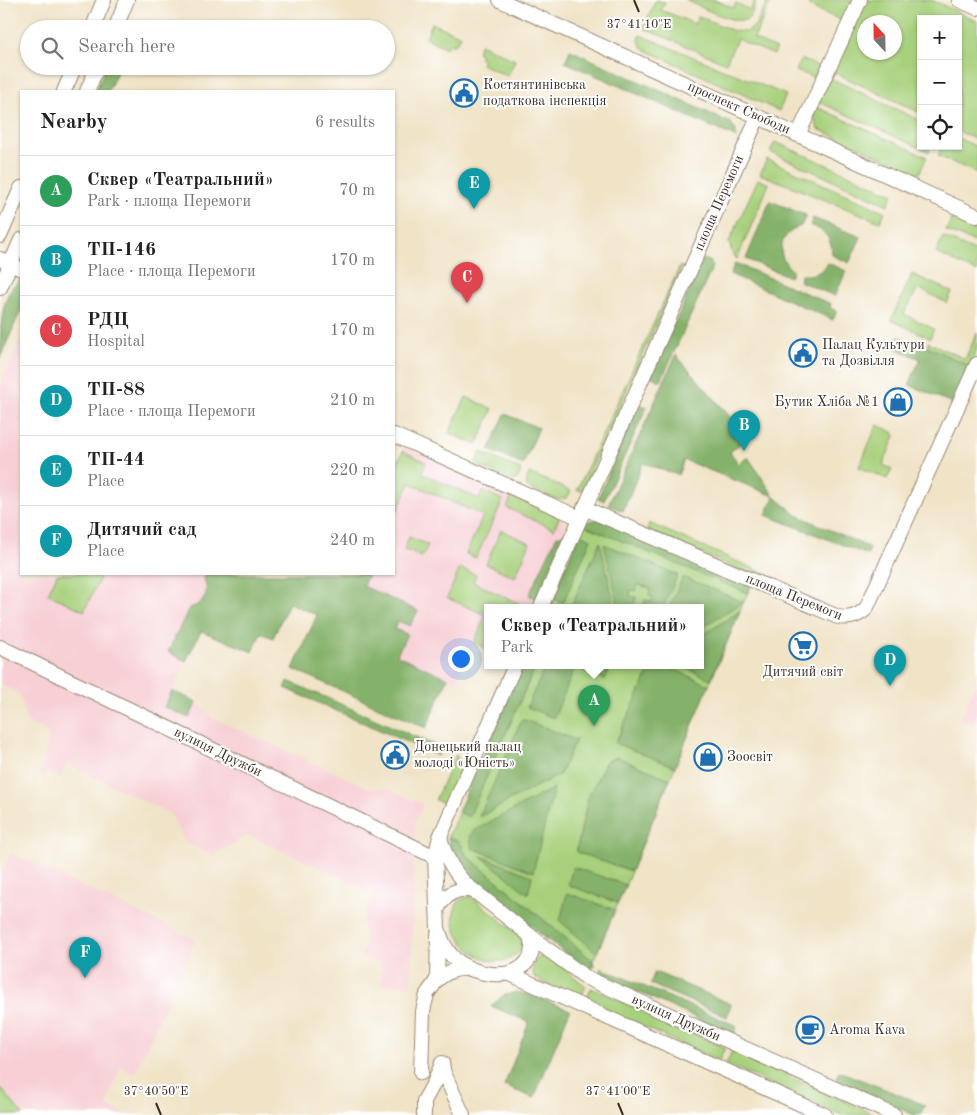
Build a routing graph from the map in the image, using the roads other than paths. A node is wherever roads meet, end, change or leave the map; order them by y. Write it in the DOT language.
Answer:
graph roads {
  1 [pos="500,0"];
  2 [pos="860,0"];
  3 [pos="958,0"];
  4 [pos="104,3"];
  5 [pos="126,3"];
  6 [pos="977,8"];
  7 [pos="96,20"];
  8 [pos="116,20"];
  9 [pos="119,20"];
  10 [pos="71,75"];
  11 [pos="94,75"];
  12 [pos="64,90"];
  13 [pos="87,90"];
  14 [pos="758,117"];
  15 [pos="798,135"];
  16 [pos="20,190"];
  17 [pos="977,216"];
  18 [pos="0,236"];
  19 [pos="20,242"];
  20 [pos="11,264"];
  21 [pos="0,288"];
  22 [pos="977,364"];
  23 [pos="395,435"];
  24 [pos="582,513"];
  25 [pos="542,604"];
  26 [pos="0,647"];
  27 [pos="513,669"];
  28 [pos="440,837"];
  29 [pos="435,857"];
  30 [pos="476,892"];
  31 [pos="438,908"];
  32 [pos="438,928"];
  33 [pos="530,936"];
  34 [pos="473,969"];
  35 [pos="510,974"];
  36 [pos="437,980"];
  37 [pos="421,1073"];
  38 [pos="424,1115"];
  39 [pos="463,1115"];
  40 [pos="825,1115"];
  41 [pos="894,1115"];
  1 -- 14 [label="street, проспект Свободи"];
  2 -- 15 [label="street"];
  3 -- 6 [label="street"];
  4 -- 5 [label="street"];
  4 -- 7 [label="street"];
  4 -- 8 [label="street"];
  5 -- 9 [label="street"];
  10 -- 12 [label="street"];
  11 -- 13 [label="street"];
  14 -- 15 [label="street, проспект Свободи"];
  14 -- 24 [label="street, площа Перемоги"];
  15 -- 17 [label="street, проспект Свободи"];
  16 -- 18 [label="street"];
  19 -- 20 [label="street"];
  20 -- 21 [label="street"];
  22 -- 24 [label="street, площа Перемоги"];
  23 -- 24 [label="street"];
  24 -- 25 [label="street, площа Перемоги"];
  26 -- 29 [label="street, вулиця Дружби"];
  27 -- 28 [label="street"];
  28 -- 29 [label="street"];
  28 -- 30 [label="street, вулиця Дружби"];
  29 -- 31 [label="street"];
  30 -- 31 [label="street"];
  30 -- 33 [label="street, вулиця Дружби"];
  31 -- 32 [label="street"];
  32 -- 34 [label="street"];
  32 -- 36 [label="street"];
  33 -- 35 [label="street"];
  33 -- 41 [label="street, вулиця Дружби"];
  34 -- 35 [label="street"];
  34 -- 36 [label="street"];
  35 -- 40 [label="street, вулиця Дружби"];
  36 -- 37 [label="street"];
  38 -- 39 [label="street"];
}
